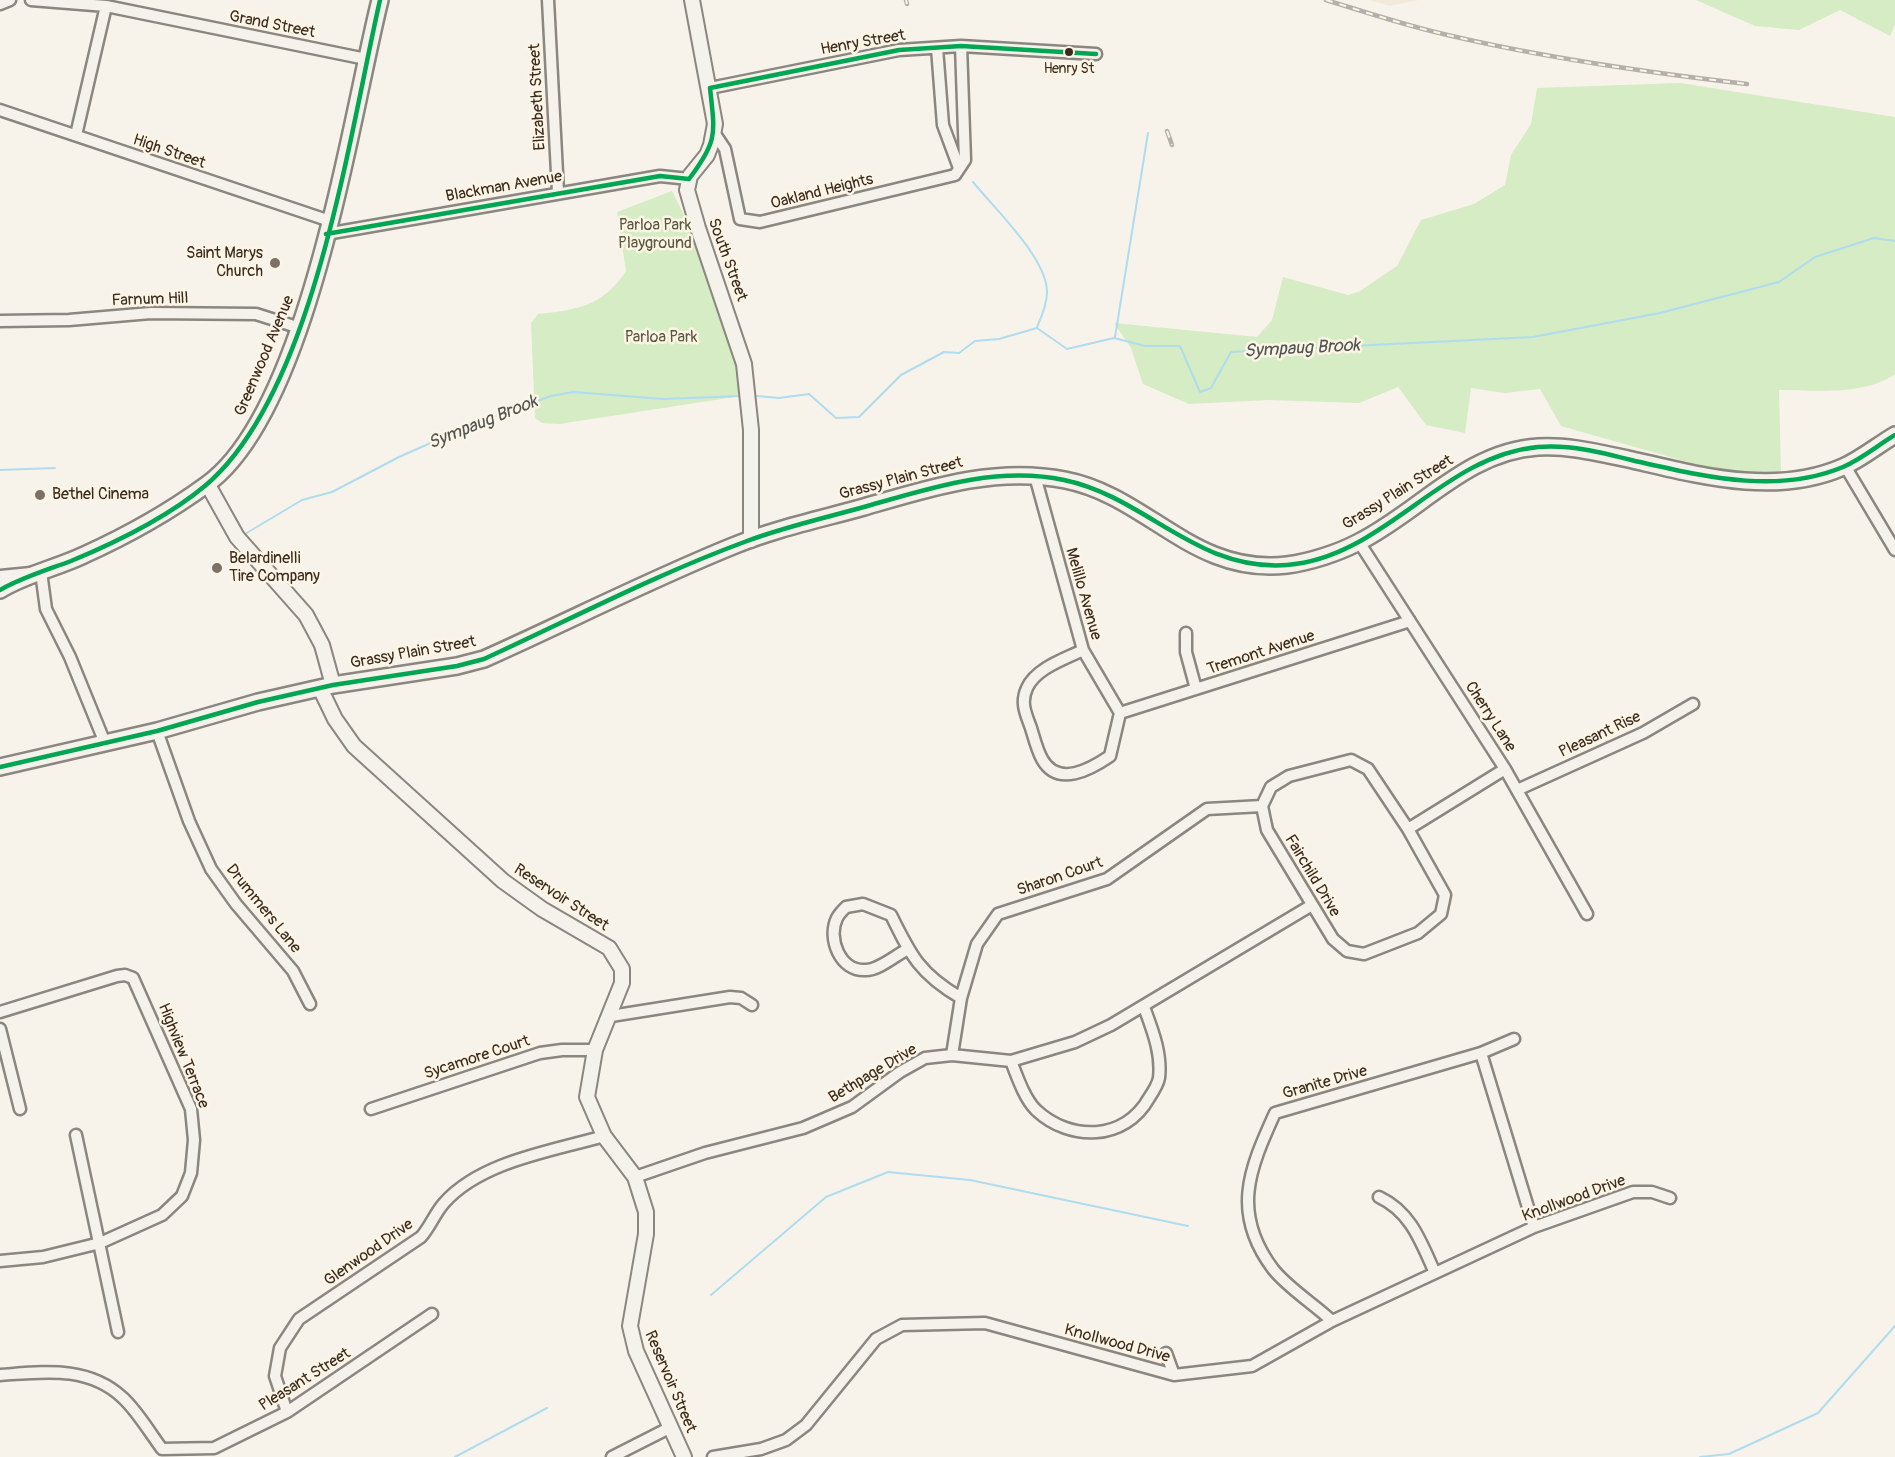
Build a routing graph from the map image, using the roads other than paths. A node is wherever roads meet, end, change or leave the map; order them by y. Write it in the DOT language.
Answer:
graph roads {
  1 [pos="10,0"];
  2 [pos="31,0"];
  3 [pos="380,0"];
  4 [pos="548,0"];
  5 [pos="692,0"];
  6 [pos="0,4"];
  7 [pos="106,6"];
  8 [pos="961,46"];
  9 [pos="937,48"];
  10 [pos="1096,54"];
  11 [pos="366,59"];
  12 [pos="710,88"];
  13 [pos="0,110"];
  14 [pos="715,134"];
  15 [pos="76,135"];
  16 [pos="959,168"];
  17 [pos="689,179"];
  18 [pos="558,192"];
  19 [pos="328,227"];
  20 [pos="0,321"];
  21 [pos="300,328"];
  22 [pos="1895,435"];
  23 [pos="1845,466"];
  24 [pos="1035,476"];
  25 [pos="208,484"];
  26 [pos="751,540"];
  27 [pos="1359,542"];
  28 [pos="1895,550"];
  29 [pos="41,572"];
  30 [pos="0,576"];
  31 [pos="0,590"];
  32 [pos="1410,621"];
  33 [pos="1186,633"];
  34 [pos="1083,650"];
  35 [pos="326,687"];
  36 [pos="1196,689"];
  37 [pos="1693,704"];
  38 [pos="1120,713"];
  39 [pos="157,731"];
  40 [pos="105,743"];
  41 [pos="0,767"];
  42 [pos="1505,769"];
  43 [pos="1517,790"];
  44 [pos="1262,806"];
  45 [pos="1408,829"];
  46 [pos="1312,905"];
  47 [pos="1587,914"];
  48 [pos="908,948"];
  49 [pos="961,998"];
  50 [pos="310,1004"];
  51 [pos="752,1005"];
  52 [pos="1144,1007"];
  53 [pos="0,1012"];
  54 [pos="611,1017"];
  55 [pos="0,1029"];
  56 [pos="1514,1039"];
  57 [pos="596,1050"];
  58 [pos="1481,1053"];
  59 [pos="952,1055"];
  60 [pos="1011,1061"];
  61 [pos="20,1109"];
  62 [pos="371,1109"];
  63 [pos="76,1135"];
  64 [pos="604,1136"];
  65 [pos="635,1178"];
  66 [pos="1379,1197"];
  67 [pos="1670,1198"];
  68 [pos="1534,1227"];
  69 [pos="100,1243"];
  70 [pos="0,1261"];
  71 [pos="1435,1273"];
  72 [pos="432,1314"];
  73 [pos="1332,1321"];
  74 [pos="118,1332"];
  75 [pos="1166,1353"];
  76 [pos="0,1375"];
  77 [pos="1174,1376"];
  78 [pos="287,1412"];
  79 [pos="671,1427"];
  80 [pos="612,1457"];
  81 [pos="684,1457"];
  82 [pos="713,1457"];
  1 -- 6 [label="street"];
  2 -- 7 [label="street, Grand Street"];
  3 -- 11 [label="main road, Greenwood Avenue"];
  4 -- 18 [label="street, Elizabeth Street"];
  5 -- 12 [label="street"];
  7 -- 11 [label="street, Grand Street"];
  7 -- 15 [label="street"];
  8 -- 9 [label="street, Henry Street"];
  8 -- 10 [label="street, Henry Street"];
  8 -- 16 [label="street"];
  9 -- 12 [label="street, Henry Street"];
  9 -- 16 [label="street"];
  11 -- 19 [label="main road, Greenwood Avenue"];
  12 -- 14 [label="street"];
  13 -- 15 [label="street, High Street"];
  14 -- 16 [label="street, Oakland Heights"];
  14 -- 17 [label="street"];
  15 -- 19 [label="street, High Street"];
  17 -- 18 [label="street, Blackman Avenue"];
  17 -- 26 [label="street, South Street"];
  18 -- 19 [label="street, Blackman Avenue"];
  19 -- 21 [label="main road, Greenwood Avenue"];
  20 -- 21 [label="street, Farnum Hill"];
  21 -- 25 [label="main road, Greenwood Avenue"];
  22 -- 23 [label="main road, Grassy Plain Street"];
  23 -- 27 [label="main road, Grassy Plain Street"];
  23 -- 28 [label="street"];
  24 -- 26 [label="main road, Grassy Plain Street"];
  24 -- 27 [label="main road, Grassy Plain Street"];
  24 -- 34 [label="street, Melillo Avenue"];
  25 -- 29 [label="main road, Greenwood Avenue"];
  25 -- 35 [label="street, Reservoir Street"];
  26 -- 35 [label="main road, Grassy Plain Street"];
  27 -- 32 [label="street, Cherry Lane"];
  29 -- 30 [label="street"];
  29 -- 31 [label="main road, Greenwood Avenue"];
  29 -- 40 [label="street"];
  32 -- 36 [label="street, Tremont Avenue"];
  32 -- 42 [label="street, Cherry Lane"];
  33 -- 36 [label="street"];
  34 -- 38 [label="street, Melillo Avenue"];
  34 -- 38 [label="street"];
  35 -- 39 [label="main road, Grassy Plain Street"];
  35 -- 54 [label="street, Reservoir Street"];
  36 -- 38 [label="street, Tremont Avenue"];
  37 -- 43 [label="street, Pleasant Rise"];
  39 -- 40 [label="main road, Grassy Plain Street"];
  39 -- 50 [label="street, Drummers Lane"];
  40 -- 41 [label="main road, Grassy Plain Street"];
  42 -- 43 [label="street, Cherry Lane"];
  42 -- 45 [label="street"];
  43 -- 47 [label="street, Cherry Lane"];
  44 -- 45 [label="street, Fairchild Drive"];
  44 -- 46 [label="street, Fairchild Drive"];
  44 -- 49 [label="street, Sharon Court"];
  45 -- 46 [label="street, Fairchild Drive"];
  46 -- 52 [label="street, Bethpage Drive"];
  48 -- 48 [label="street"];
  48 -- 49 [label="street"];
  49 -- 59 [label="street, Sharon Court"];
  51 -- 54 [label="street"];
  52 -- 60 [label="street, Bethpage Drive"];
  52 -- 60 [label="street"];
  53 -- 69 [label="street, Highview Terrace"];
  54 -- 57 [label="street, Reservoir Street"];
  55 -- 61 [label="street"];
  56 -- 58 [label="street, Granite Drive"];
  57 -- 62 [label="street, Sycamore Court"];
  57 -- 64 [label="street, Reservoir Street"];
  58 -- 68 [label="street"];
  58 -- 73 [label="street, Granite Drive"];
  59 -- 60 [label="street, Bethpage Drive"];
  59 -- 65 [label="street, Bethpage Drive"];
  63 -- 69 [label="street"];
  64 -- 65 [label="street, Reservoir Street"];
  64 -- 78 [label="street, Glenwood Drive"];
  65 -- 79 [label="street, Reservoir Street"];
  66 -- 71 [label="street"];
  67 -- 68 [label="street, Knollwood Drive"];
  68 -- 71 [label="street, Knollwood Drive"];
  69 -- 70 [label="street, Highview Terrace"];
  69 -- 74 [label="street"];
  71 -- 73 [label="street, Knollwood Drive"];
  72 -- 78 [label="street, Pleasant Street"];
  73 -- 77 [label="street, Knollwood Drive"];
  75 -- 77 [label="street"];
  76 -- 78 [label="street, Pleasant Street"];
  77 -- 82 [label="street, Knollwood Drive"];
  79 -- 80 [label="street"];
  79 -- 81 [label="street, Reservoir Street"];
}
